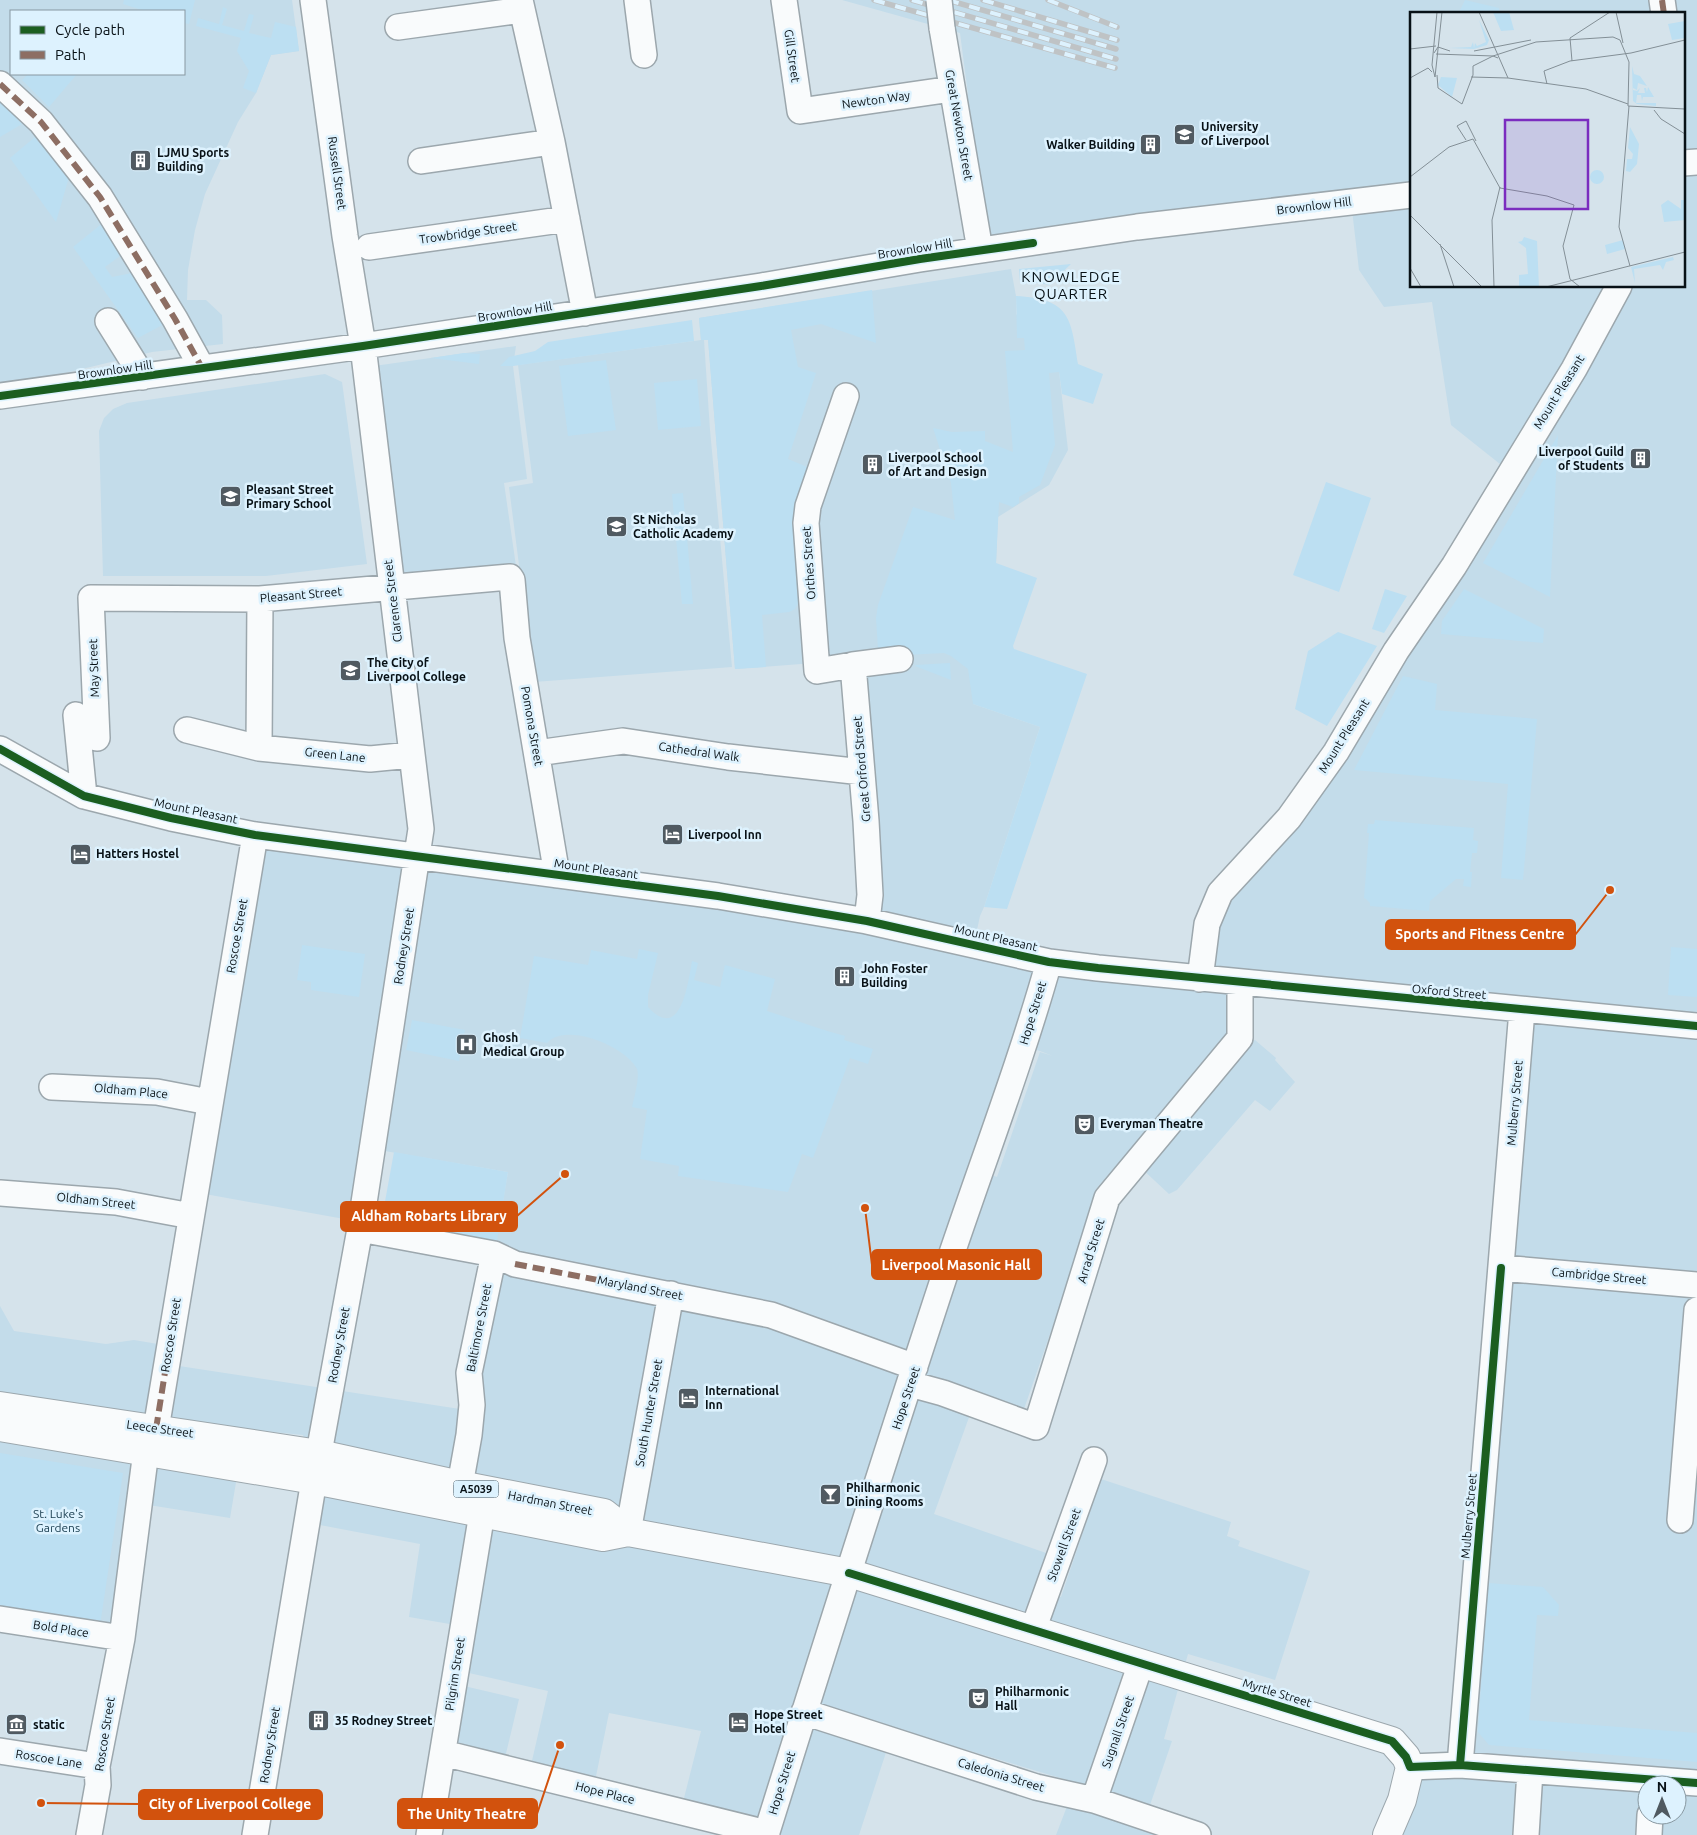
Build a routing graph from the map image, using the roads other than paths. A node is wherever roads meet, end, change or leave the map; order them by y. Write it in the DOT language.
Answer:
graph roads {
  1 [pos="313,0"];
  2 [pos="637,0"];
  3 [pos="784,0"];
  4 [pos="940,0"];
  5 [pos="521,5"];
  6 [pos="398,27"];
  7 [pos="644,55"];
  8 [pos="0,84"];
  9 [pos="952,89"];
  10 [pos="800,111"];
  11 [pos="552,142"];
  12 [pos="421,161"];
  13 [pos="1697,162"];
  14 [pos="1684,163"];
  15 [pos="1410,195"];
  16 [pos="567,218"];
  17 [pos="369,248"];
  18 [pos="980,250"];
  19 [pos="1618,288"];
  20 [pos="585,313"];
  21 [pos="108,321"];
  22 [pos="363,346"];
  23 [pos="202,368"];
  24 [pos="143,377"];
  25 [pos="0,396"];
  26 [pos="846,396"];
  27 [pos="510,577"];
  28 [pos="392,587"];
  29 [pos="91,598"];
  30 [pos="260,599"];
  31 [pos="900,659"];
  32 [pos="853,665"];
  33 [pos="76,715"];
  34 [pos="187,730"];
  35 [pos="97,738"];
  36 [pos="260,748"];
  37 [pos="0,749"];
  38 [pos="537,752"];
  39 [pos="411,755"];
  40 [pos="862,772"];
  41 [pos="84,796"];
  42 [pos="255,835"];
  43 [pos="418,855"];
  44 [pos="557,875"];
  45 [pos="867,921"];
  46 [pos="1049,962"];
  47 [pos="1200,978"];
  48 [pos="1240,983"];
  49 [pos="1522,1010"];
  50 [pos="1697,1026"];
  51 [pos="52,1087"];
  52 [pos="209,1102"];
  53 [pos="0,1193"];
  54 [pos="190,1216"];
  55 [pos="360,1229"];
  56 [pos="504,1259"];
  57 [pos="1501,1268"];
  58 [pos="1697,1285"];
  59 [pos="660,1292"];
  60 [pos="1697,1310"];
  61 [pos="913,1375"];
  62 [pos="0,1406"];
  63 [pos="0,1427"];
  64 [pos="151,1440"];
  65 [pos="1094,1460"];
  66 [pos="317,1467"];
  67 [pos="460,1486"];
  68 [pos="482,1514"];
  69 [pos="1680,1520"];
  70 [pos="628,1532"];
  71 [pos="849,1573"];
  72 [pos="0,1620"];
  73 [pos="1033,1630"];
  74 [pos="122,1638"];
  75 [pos="1141,1663"];
  76 [pos="804,1712"];
  77 [pos="0,1751"];
  78 [pos="443,1753"];
  79 [pos="1460,1765"];
  80 [pos="97,1766"];
  81 [pos="1410,1767"];
  82 [pos="1530,1771"];
  83 [pos="1637,1781"];
  84 [pos="1094,1800"];
  85 [pos="772,1833"];
  86 [pos="89,1835"];
  87 [pos="255,1835"];
  88 [pos="429,1835"];
  89 [pos="1198,1835"];
  90 [pos="1387,1835"];
  91 [pos="1526,1835"];
  1 -- 22 [label="street, Russell Street"];
  2 -- 7 [label="street"];
  3 -- 10 [label="street, Gill Street"];
  4 -- 9 [label="street, Great Newton Street, bridge"];
  5 -- 6 [label="street"];
  5 -- 11 [label="street"];
  8 -- 23 [label="street"];
  9 -- 10 [label="street, Newton Way"];
  9 -- 18 [label="street, Great Newton Street"];
  11 -- 12 [label="street"];
  11 -- 16 [label="street"];
  13 -- 14 [label="street"];
  15 -- 18 [label="street, Brownlow Hill"];
  16 -- 17 [label="street, Trowbridge Street"];
  16 -- 20 [label="street"];
  18 -- 20 [label="street, Brownlow Hill"];
  19 -- 47 [label="street, Mount Pleasant"];
  20 -- 22 [label="street, Brownlow Hill"];
  21 -- 24 [label="street"];
  22 -- 23 [label="street, Brownlow Hill"];
  22 -- 28 [label="street, Clarence Street"];
  23 -- 24 [label="street, Brownlow Hill"];
  24 -- 25 [label="street, Brownlow Hill"];
  26 -- 32 [label="street, Orthes Street"];
  27 -- 28 [label="street, Pleasant Street"];
  27 -- 38 [label="street, Pomona Street"];
  28 -- 30 [label="street, Pleasant Street"];
  28 -- 39 [label="street, Clarence Street"];
  29 -- 30 [label="street, Pleasant Street"];
  29 -- 35 [label="street, May Street"];
  30 -- 36 [label="street"];
  31 -- 32 [label="street"];
  32 -- 40 [label="street, Great Orford Street"];
  33 -- 41 [label="street"];
  34 -- 36 [label="street, Green Lane"];
  36 -- 39 [label="street, Green Lane"];
  37 -- 41 [label="street, Mount Pleasant"];
  38 -- 40 [label="street, Cathedral Walk"];
  38 -- 44 [label="street, Pomona Street"];
  39 -- 43 [label="street, Clarence Street"];
  40 -- 45 [label="street, Great Orford Street"];
  41 -- 42 [label="street, Mount Pleasant"];
  42 -- 43 [label="street, Mount Pleasant"];
  42 -- 52 [label="street, Roscoe Street"];
  43 -- 44 [label="street, Mount Pleasant"];
  43 -- 55 [label="street, Rodney Street"];
  44 -- 45 [label="street, Mount Pleasant"];
  45 -- 46 [label="street, Mount Pleasant"];
  46 -- 47 [label="street, Mount Pleasant"];
  46 -- 61 [label="street, Hope Street"];
  47 -- 48 [label="street, Oxford Street"];
  48 -- 49 [label="street, Oxford Street"];
  48 -- 61 [label="street, Arrad Street"];
  49 -- 50 [label="street, Oxford Street"];
  49 -- 57 [label="street, Mulberry Street"];
  51 -- 52 [label="street, Oldham Place"];
  52 -- 54 [label="street, Roscoe Street"];
  53 -- 54 [label="street, Oldham Street"];
  54 -- 64 [label="street, Roscoe Street"];
  55 -- 56 [label="street, Maryland Street"];
  55 -- 66 [label="street, Rodney Street"];
  56 -- 59 [label="street, Maryland Street"];
  56 -- 67 [label="street, Baltimore Street"];
  57 -- 58 [label="street, Cambridge Street"];
  57 -- 79 [label="street, Mulberry Street"];
  59 -- 61 [label="street, Maryland Street"];
  59 -- 70 [label="street, South Hunter Street"];
  60 -- 69 [label="street"];
  61 -- 71 [label="street, Hope Street"];
  62 -- 64 [label="main road, Leece Street / A5039"];
  63 -- 64 [label="main road, Leece Street / A5039"];
  64 -- 66 [label="main road, Leece Street / A5039"];
  64 -- 74 [label="street, Roscoe Street"];
  65 -- 73 [label="street, Stowell Street"];
  66 -- 67 [label="main road, Hardman Street / A5039"];
  66 -- 68 [label="main road, Hardman Street / A5039"];
  66 -- 87 [label="street, Rodney Street"];
  67 -- 68 [label="street"];
  67 -- 70 [label="main road, Hardman Street / A5039"];
  68 -- 70 [label="main road, Hardman Street / A5039"];
  68 -- 78 [label="street, Pilgrim Street"];
  70 -- 71 [label="main road, Hardman Street / A5039"];
  71 -- 73 [label="main road, Myrtle Street / A5039"];
  71 -- 76 [label="street, Hope Street"];
  72 -- 74 [label="street, Bold Place"];
  73 -- 75 [label="main road, Myrtle Street / A5039"];
  74 -- 80 [label="street, Roscoe Street"];
  75 -- 81 [label="main road, Myrtle Street / A5039"];
  75 -- 84 [label="street, Sugnall Street"];
  76 -- 84 [label="street, Caledonia Street"];
  76 -- 85 [label="street, Hope Street"];
  77 -- 80 [label="street, Roscoe Lane"];
  78 -- 85 [label="street, Hope Place"];
  78 -- 88 [label="street, Pilgrim Street"];
  79 -- 81 [label="street"];
  79 -- 82 [label="street"];
  80 -- 86 [label="street, Roscoe Street"];
  81 -- 90 [label="main road"];
  82 -- 83 [label="street"];
  82 -- 91 [label="street"];
  84 -- 89 [label="street, Caledonia Street"];
}
